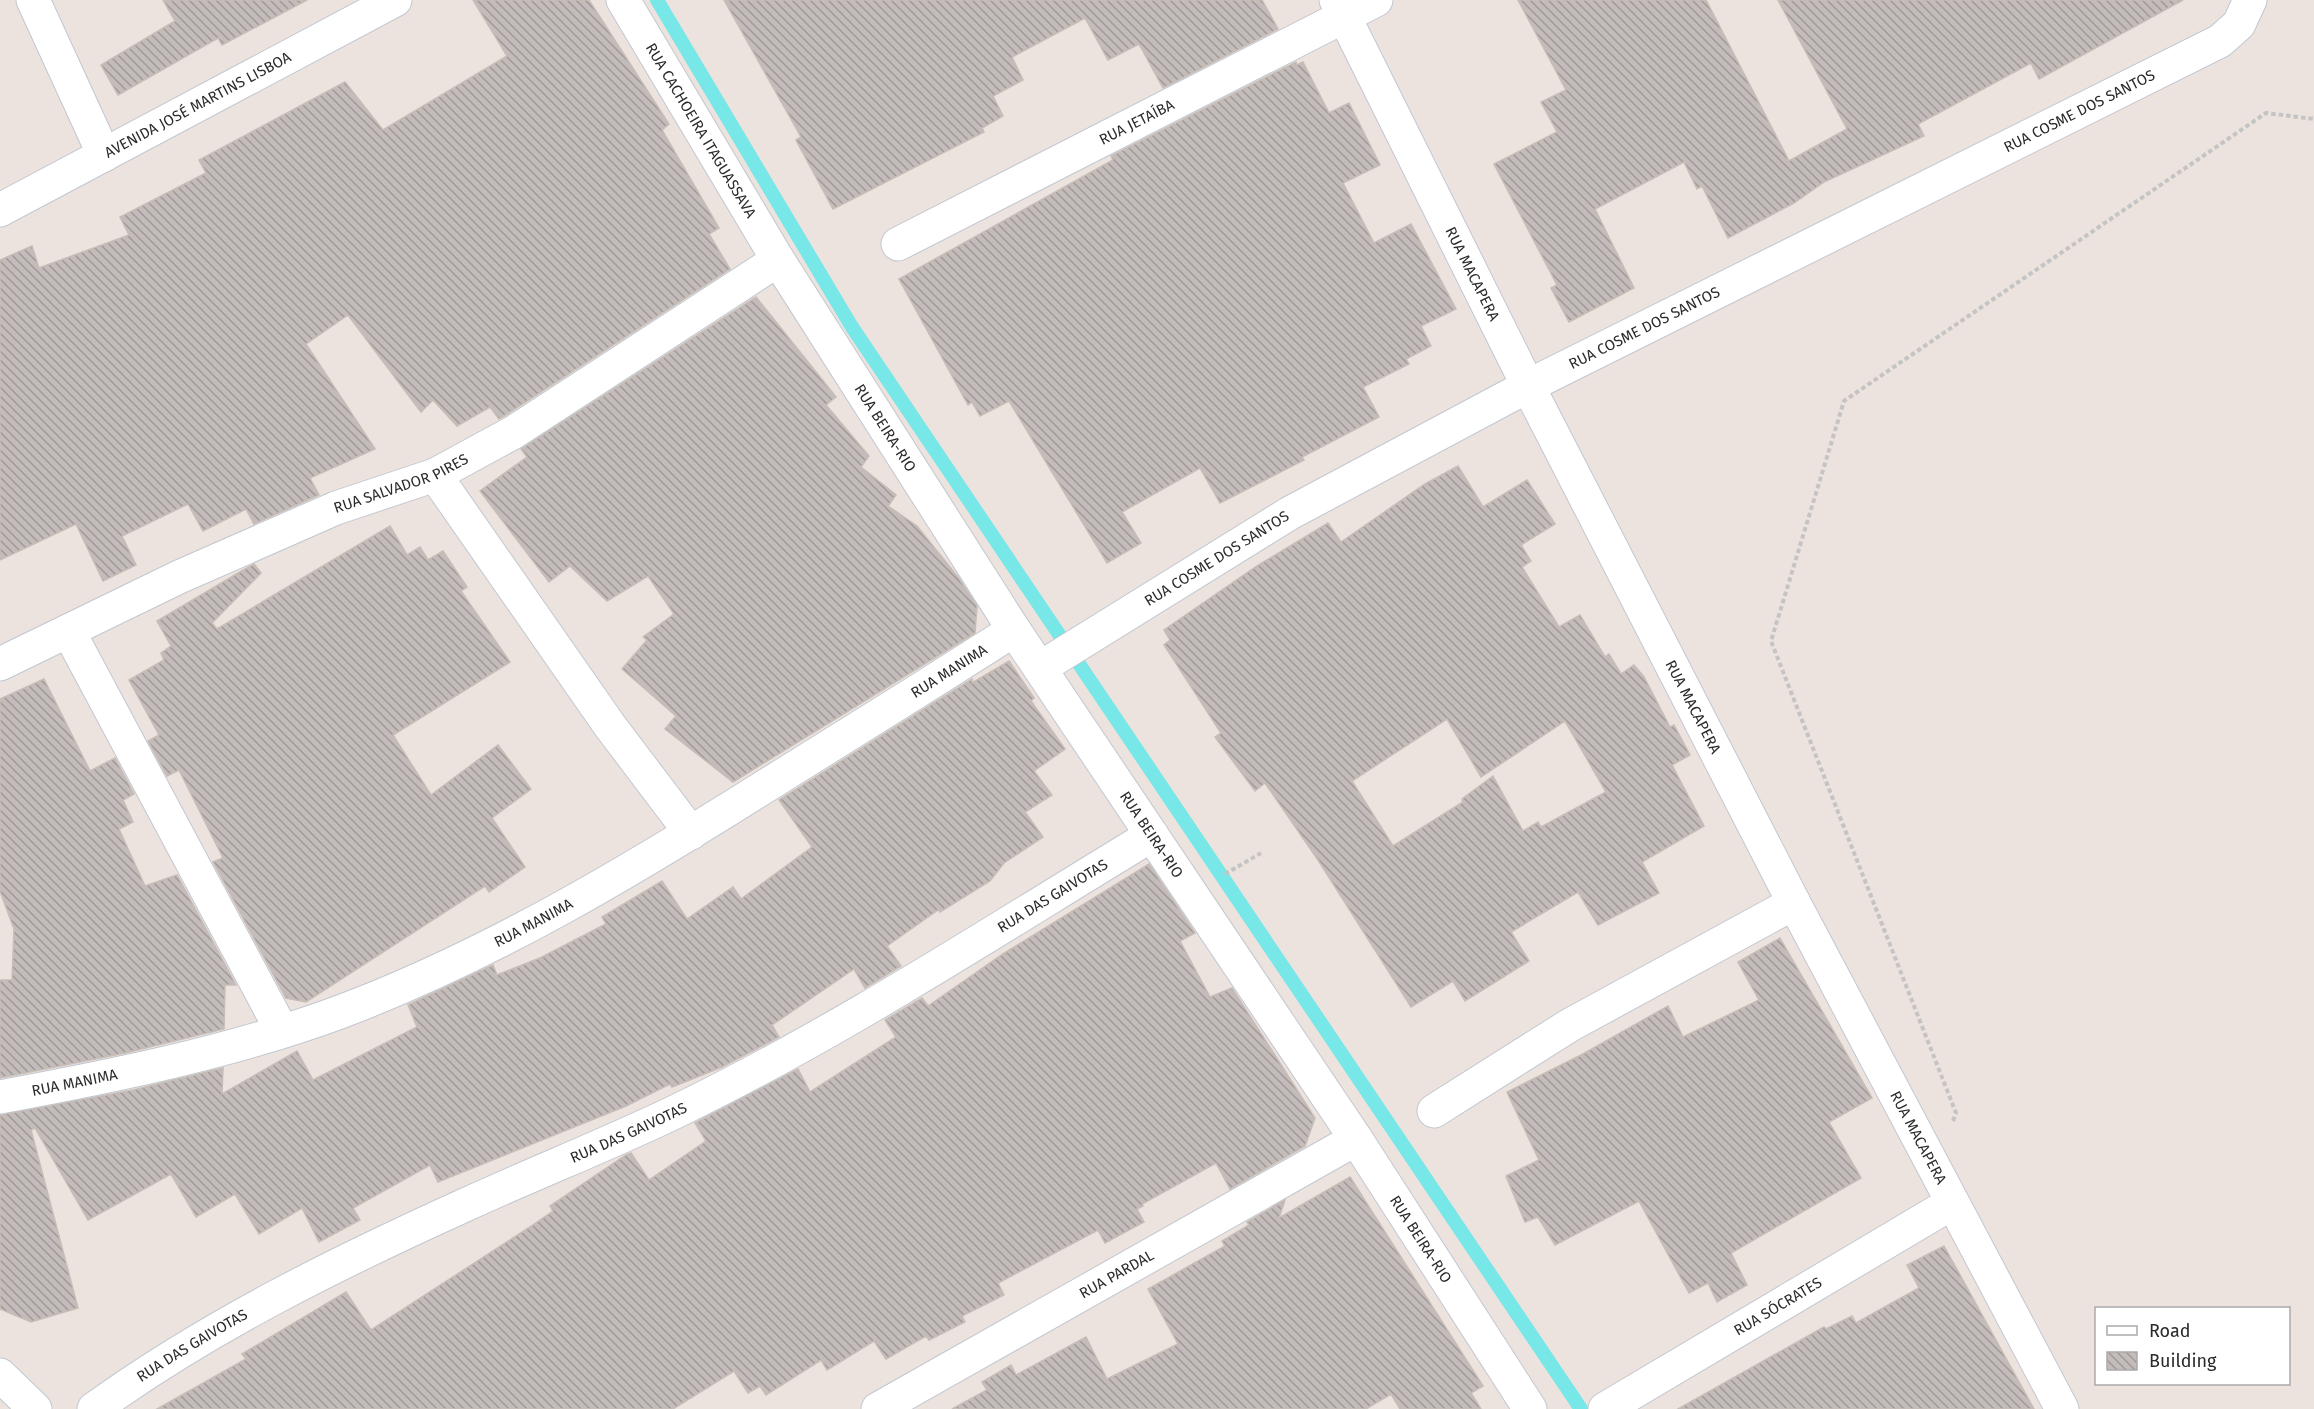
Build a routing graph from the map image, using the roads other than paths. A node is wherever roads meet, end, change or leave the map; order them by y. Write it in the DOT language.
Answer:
graph roads {
  1 [pos="33,0"];
  2 [pos="395,0"];
  3 [pos="623,0"];
  4 [pos="1376,0"];
  5 [pos="2250,0"];
  6 [pos="1340,8"];
  7 [pos="104,155"];
  8 [pos="0,210"];
  9 [pos="898,244"];
  10 [pos="778,260"];
  11 [pos="1528,386"];
  12 [pos="435,475"];
  13 [pos="1014,630"];
  14 [pos="69,632"];
  15 [pos="1048,662"];
  16 [pos="0,664"];
  17 [pos="691,833"];
  18 [pos="1152,836"];
  19 [pos="1794,903"];
  20 [pos="282,1031"];
  21 [pos="0,1097"];
  22 [pos="1434,1111"];
  23 [pos="1356,1139"];
  24 [pos="1952,1203"];
  25 [pos="0,1375"];
  26 [pos="1615,1403"];
  27 [pos="35,1409"];
  28 [pos="94,1409"];
  29 [pos="878,1409"];
  30 [pos="1530,1409"];
  31 [pos="2062,1409"];
  1 -- 7 [label="street"];
  2 -- 7 [label="street, AVENIDA JOSÉ MARTINS LISBOA"];
  3 -- 10 [label="street, RUA CACHOEIRA ITAGUASSAVA"];
  4 -- 6 [label="street, RUA JETAÍBA"];
  5 -- 11 [label="street, RUA COSME DOS SANTOS"];
  6 -- 9 [label="street, RUA JETAÍBA"];
  6 -- 11 [label="street, RUA MACAPERA"];
  7 -- 8 [label="street, AVENIDA JOSÉ MARTINS LISBOA"];
  10 -- 12 [label="street, RUA SALVADOR PIRES"];
  10 -- 13 [label="street, RUA BEIRA-RIO"];
  11 -- 15 [label="street, RUA COSME DOS SANTOS"];
  11 -- 19 [label="street, RUA MACAPERA"];
  12 -- 14 [label="street, RUA SALVADOR PIRES"];
  12 -- 17 [label="street"];
  13 -- 15 [label="street, RUA BEIRA-RIO"];
  13 -- 17 [label="street, RUA MANIMA"];
  14 -- 16 [label="street, RUA SALVADOR PIRES"];
  14 -- 20 [label="street"];
  15 -- 18 [label="street, RUA BEIRA-RIO"];
  17 -- 20 [label="street, RUA MANIMA"];
  18 -- 23 [label="street, RUA BEIRA-RIO"];
  18 -- 28 [label="street, RUA DAS GAIVOTAS"];
  19 -- 22 [label="street"];
  19 -- 24 [label="street, RUA MACAPERA"];
  20 -- 21 [label="street, RUA MANIMA"];
  23 -- 29 [label="street, RUA PARDAL"];
  23 -- 30 [label="street, RUA BEIRA-RIO"];
  24 -- 26 [label="street, RUA SÓCRATES"];
  24 -- 31 [label="street, RUA MACAPERA"];
  25 -- 27 [label="street"];
}
